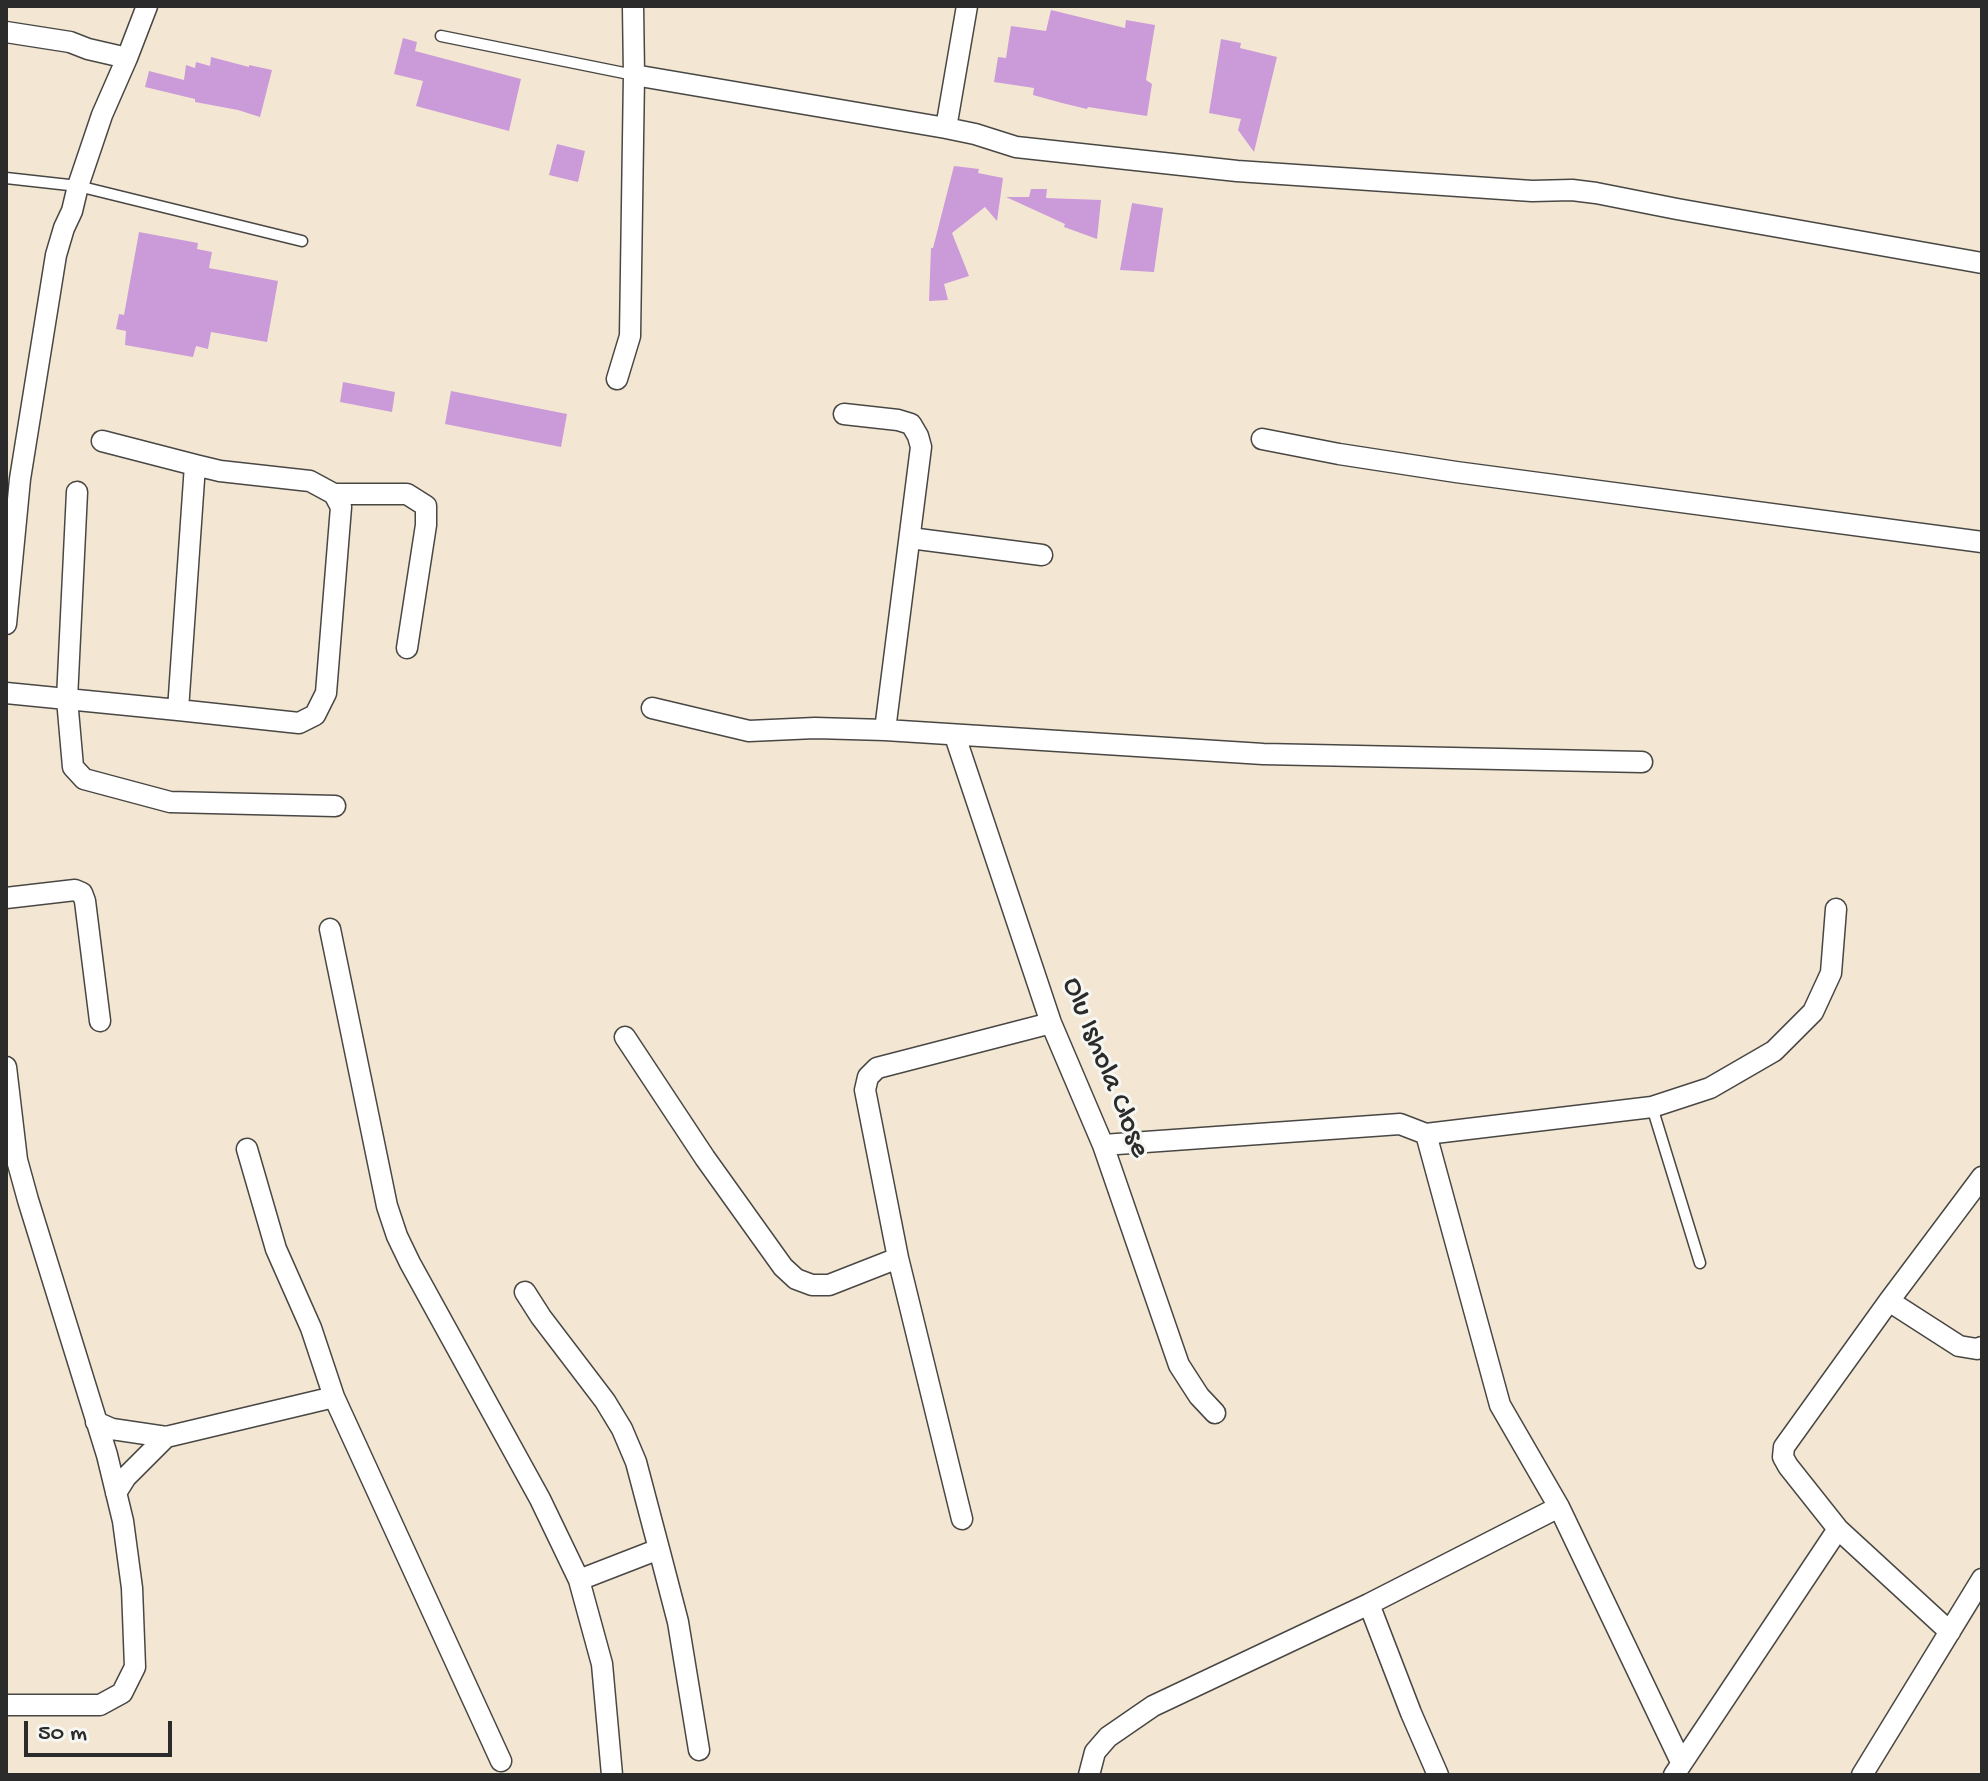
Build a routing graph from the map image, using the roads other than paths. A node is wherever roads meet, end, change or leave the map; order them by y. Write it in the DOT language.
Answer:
graph roads {
  1 [pos="147,6"];
  2 [pos="633,6"];
  3 [pos="967,6"];
  4 [pos="6,32"];
  5 [pos="441,36"];
  6 [pos="127,58"];
  7 [pos="634,75"];
  8 [pos="946,128"];
  9 [pos="6,178"];
  10 [pos="78,186"];
  11 [pos="302,241"];
  12 [pos="1982,263"];
  13 [pos="617,379"];
  14 [pos="844,414"];
  15 [pos="1262,439"];
  16 [pos="102,441"];
  17 [pos="195,465"];
  18 [pos="77,492"];
  19 [pos="334,494"];
  20 [pos="910,538"];
  21 [pos="1982,542"];
  22 [pos="1042,555"];
  23 [pos="6,624"];
  24 [pos="407,648"];
  25 [pos="6,693"];
  26 [pos="67,699"];
  27 [pos="652,708"];
  28 [pos="178,710"];
  29 [pos="885,730"];
  30 [pos="955,736"];
  31 [pos="1642,762"];
  32 [pos="335,806"];
  33 [pos="6,898"];
  34 [pos="1836,909"];
  35 [pos="330,929"];
  36 [pos="100,1021"];
  37 [pos="1051,1023"];
  38 [pos="625,1037"];
  39 [pos="6,1075"];
  40 [pos="1652,1107"];
  41 [pos="1426,1134"];
  42 [pos="1103,1145"];
  43 [pos="247,1149"];
  44 [pos="12,1160"];
  45 [pos="1982,1177"];
  46 [pos="898,1258"];
  47 [pos="1700,1263"];
  48 [pos="525,1292"];
  49 [pos="1889,1301"];
  50 [pos="1982,1347"];
  51 [pos="334,1397"];
  52 [pos="1215,1413"];
  53 [pos="96,1422"];
  54 [pos="166,1437"];
  55 [pos="116,1493"];
  56 [pos="1559,1507"];
  57 [pos="962,1519"];
  58 [pos="1838,1529"];
  59 [pos="659,1549"];
  60 [pos="579,1580"];
  61 [pos="1981,1584"];
  62 [pos="1369,1604"];
  63 [pos="1950,1632"];
  64 [pos="6,1705"];
  65 [pos="699,1750"];
  66 [pos="501,1761"];
  67 [pos="1678,1769"];
  68 [pos="612,1775"];
  69 [pos="1089,1775"];
  70 [pos="1438,1775"];
  71 [pos="1862,1775"];
  1 -- 6 [label="street"];
  2 -- 7 [label="street"];
  3 -- 8 [label="street"];
  4 -- 6 [label="street"];
  5 -- 7 [label="lane"];
  6 -- 10 [label="street"];
  7 -- 8 [label="street"];
  7 -- 13 [label="street"];
  8 -- 12 [label="street"];
  9 -- 10 [label="lane"];
  10 -- 11 [label="lane"];
  10 -- 23 [label="street"];
  14 -- 20 [label="street"];
  15 -- 21 [label="street"];
  16 -- 17 [label="street"];
  17 -- 19 [label="street"];
  17 -- 28 [label="street"];
  18 -- 26 [label="street"];
  19 -- 24 [label="street"];
  19 -- 28 [label="street"];
  20 -- 22 [label="street"];
  20 -- 29 [label="street"];
  25 -- 26 [label="street"];
  26 -- 28 [label="street"];
  26 -- 32 [label="street"];
  27 -- 29 [label="street"];
  29 -- 30 [label="street"];
  30 -- 31 [label="street"];
  30 -- 37 [label="street, Olu Ishola Close"];
  33 -- 36 [label="street"];
  34 -- 40 [label="street"];
  35 -- 60 [label="street"];
  37 -- 42 [label="street, Olu Ishola Close"];
  37 -- 46 [label="street"];
  38 -- 46 [label="street"];
  39 -- 44 [label="street"];
  40 -- 41 [label="street"];
  40 -- 47 [label="lane"];
  41 -- 42 [label="street"];
  41 -- 56 [label="street"];
  42 -- 52 [label="street, Olu Ishola Close"];
  43 -- 51 [label="street"];
  44 -- 53 [label="street"];
  45 -- 49 [label="street"];
  46 -- 57 [label="street"];
  48 -- 59 [label="street"];
  49 -- 50 [label="street"];
  49 -- 58 [label="street"];
  51 -- 54 [label="street"];
  51 -- 66 [label="street"];
  53 -- 54 [label="street"];
  53 -- 55 [label="street"];
  54 -- 55 [label="street"];
  55 -- 64 [label="street"];
  56 -- 62 [label="street"];
  56 -- 67 [label="street"];
  58 -- 63 [label="street"];
  58 -- 67 [label="street"];
  59 -- 60 [label="street"];
  59 -- 65 [label="street"];
  60 -- 68 [label="street"];
  61 -- 63 [label="street"];
  62 -- 69 [label="street"];
  62 -- 70 [label="street"];
  63 -- 71 [label="street"];
}
